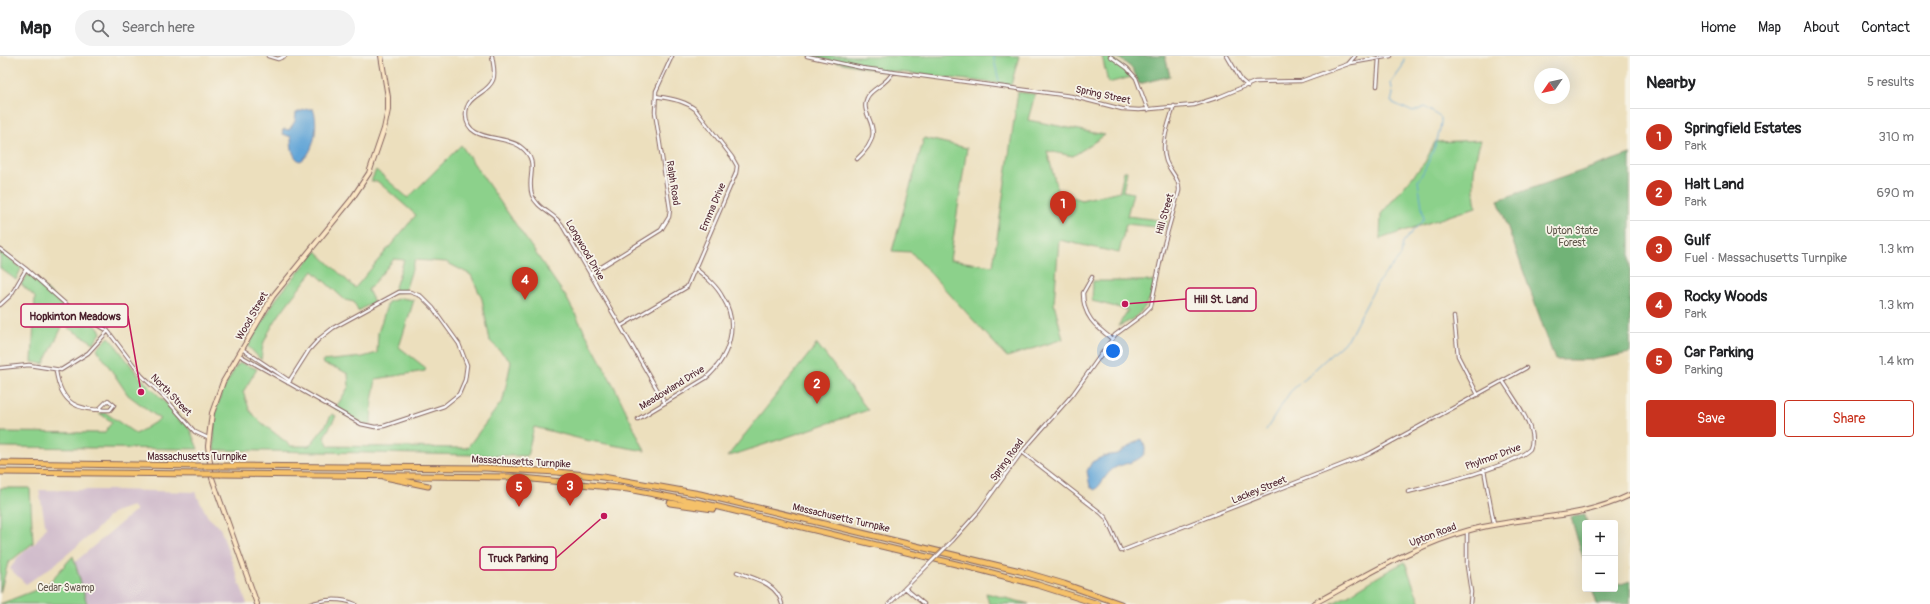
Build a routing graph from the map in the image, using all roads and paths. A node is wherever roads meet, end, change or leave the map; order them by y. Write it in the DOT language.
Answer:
graph roads {
  1 [pos="268,56"];
  2 [pos="285,56"];
  3 [pos="381,56"];
  4 [pos="492,56"];
  5 [pos="672,56"];
  6 [pos="807,56"];
  7 [pos="1110,56"];
  8 [pos="1226,56"];
  9 [pos="1355,56"];
  10 [pos="1391,56"];
  11 [pos="1379,58"];
  12 [pos="1348,64"];
  13 [pos="893,72"];
  14 [pos="1248,86"];
  15 [pos="1377,86"];
  16 [pos="656,96"];
  17 [pos="1174,106"];
  18 [pos="1148,110"];
  19 [pos="857,160"];
  20 [pos="0,249"];
  21 [pos="26,269"];
  22 [pos="696,269"];
  23 [pos="590,274"];
  24 [pos="1092,278"];
  25 [pos="0,305"];
  26 [pos="1454,317"];
  27 [pos="1133,321"];
  28 [pos="621,326"];
  29 [pos="108,331"];
  30 [pos="1112,339"];
  31 [pos="242,349"];
  32 [pos="239,355"];
  33 [pos="0,368"];
  34 [pos="1526,368"];
  35 [pos="56,371"];
  36 [pos="1503,381"];
  37 [pos="289,382"];
  38 [pos="1478,395"];
  39 [pos="665,403"];
  40 [pos="98,410"];
  41 [pos="638,418"];
  42 [pos="208,438"];
  43 [pos="1022,452"];
  44 [pos="0,463"];
  45 [pos="1484,470"];
  46 [pos="0,472"];
  47 [pos="374,475"];
  48 [pos="428,486"];
  49 [pos="1408,492"];
  50 [pos="1630,495"];
  51 [pos="670,503"];
  52 [pos="738,512"];
  53 [pos="1494,524"];
  54 [pos="1467,530"];
  55 [pos="737,572"];
  56 [pos="905,588"];
  57 [pos="257,604"];
  58 [pos="310,604"];
  59 [pos="355,604"];
  60 [pos="782,604"];
  61 [pos="889,604"];
  62 [pos="924,604"];
  63 [pos="1098,604"];
  64 [pos="1121,604"];
  65 [pos="1313,604"];
  66 [pos="1470,604"];
  1 -- 2 [label="street"];
  3 -- 31 [label="main road, Wood Street"];
  4 -- 23 [label="street, Longwood Drive"];
  5 -- 16 [label="street, Ralph Road"];
  6 -- 13 [label="street, Spring Street"];
  7 -- 18 [label="street"];
  8 -- 14 [label="street"];
  9 -- 12 [label="street"];
  10 -- 11 [label="street, Spring Street"];
  11 -- 12 [label="street, Spring Street"];
  11 -- 15 [label="street"];
  12 -- 14 [label="street, Spring Street"];
  13 -- 18 [label="street, Spring Street"];
  13 -- 19 [label="street"];
  14 -- 17 [label="street, Spring Street"];
  16 -- 22 [label="street, Emma Drive"];
  16 -- 23 [label="street, Ralph Road"];
  17 -- 18 [label="street, Spring Street"];
  17 -- 27 [label="street, Hill Street"];
  20 -- 21 [label="street, North Street"];
  21 -- 25 [label="street"];
  21 -- 29 [label="street, North Street"];
  22 -- 28 [label="street, Emma Drive"];
  22 -- 39 [label="street, Meadowland Drive"];
  23 -- 28 [label="street, Longwood Drive"];
  24 -- 30 [label="street"];
  26 -- 38 [label="street"];
  27 -- 30 [label="street, Spring Road"];
  28 -- 39 [label="street, Longwood Drive"];
  29 -- 35 [label="street"];
  29 -- 42 [label="street, North Street"];
  30 -- 43 [label="street, Spring Road"];
  31 -- 32 [label="main road, Wood Street"];
  31 -- 37 [label="street"];
  32 -- 37 [label="street"];
  32 -- 42 [label="main road, Wood Street"];
  33 -- 35 [label="street"];
  34 -- 36 [label="street, Lackey Street"];
  35 -- 40 [label="street"];
  36 -- 38 [label="street, Lackey Street"];
  36 -- 45 [label="street, Phylmor Drive"];
  37 -- 37 [label="street"];
  38 -- 43 [label="street, Lackey Street"];
  39 -- 41 [label="street, Meadowland Drive"];
  40 -- 40 [label="street"];
  42 -- 57 [label="main road, Wood Street"];
  43 -- 56 [label="street, Spring Road, bridge"];
  44 -- 64 [label="highway, Massachusetts Turnpike, bridge"];
  45 -- 49 [label="street, Phylmor Drive"];
  45 -- 53 [label="street"];
  46 -- 47 [label="highway, Massachusetts Turnpike, bridge"];
  47 -- 48 [label="highway"];
  47 -- 52 [label="highway, Massachusetts Turnpike"];
  50 -- 53 [label="main road, Upton Road"];
  51 -- 52 [label="highway"];
  52 -- 63 [label="highway, Massachusetts Turnpike"];
  53 -- 54 [label="main road, Upton Road"];
  54 -- 65 [label="main road, Upton Road"];
  54 -- 66 [label="street"];
  55 -- 60 [label="street"];
  56 -- 61 [label="street, Spring Road"];
  56 -- 62 [label="street"];
  58 -- 59 [label="street"];
}
